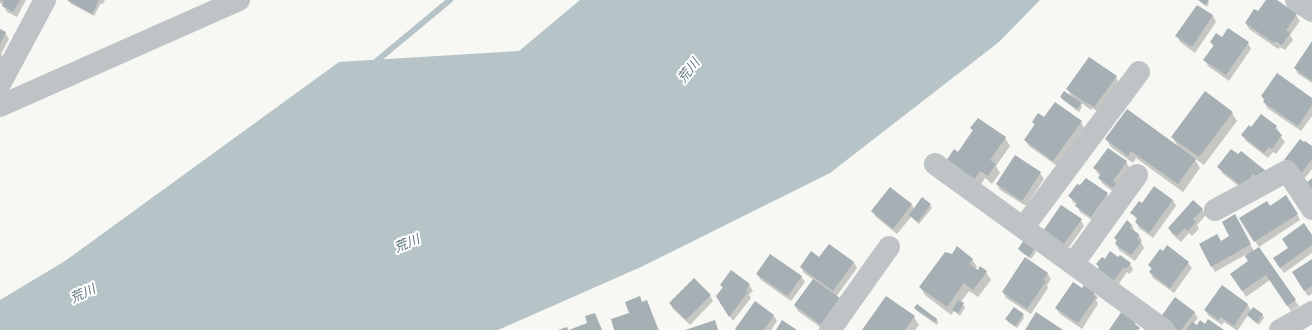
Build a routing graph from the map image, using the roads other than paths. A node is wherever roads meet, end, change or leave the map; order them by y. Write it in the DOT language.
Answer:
graph roads {
  1 [pos="45,0"];
  2 [pos="239,0"];
  3 [pos="1296,0"];
  4 [pos="1312,11"];
  5 [pos="1139,72"];
  6 [pos="0,84"];
  7 [pos="0,106"];
  8 [pos="936,164"];
  9 [pos="1137,175"];
  10 [pos="1312,209"];
  11 [pos="1215,210"];
  12 [pos="1023,228"];
  13 [pos="889,247"];
  14 [pos="1073,264"];
  15 [pos="1312,312"];
  16 [pos="830,330"];
  17 [pos="1164,330"];
  18 [pos="1280,330"];
  1 -- 6 [label="street"];
  2 -- 7 [label="street"];
  3 -- 4 [label="street"];
  5 -- 12 [label="street"];
  8 -- 12 [label="street"];
  9 -- 14 [label="street"];
  10 -- 11 [label="street"];
  12 -- 14 [label="street"];
  13 -- 16 [label="street"];
  14 -- 17 [label="street"];
  15 -- 18 [label="street"];
}
